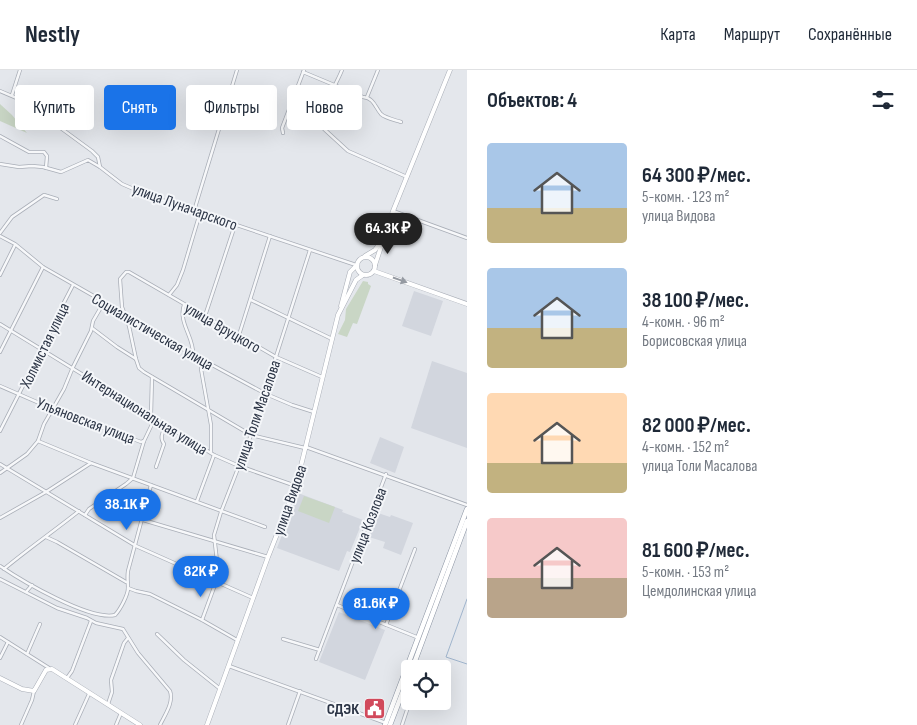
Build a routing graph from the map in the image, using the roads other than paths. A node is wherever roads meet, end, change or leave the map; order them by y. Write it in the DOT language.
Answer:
graph roads {
  1 [pos="20,70"];
  2 [pos="237,70"];
  3 [pos="342,70"];
  4 [pos="378,70"];
  5 [pos="450,70"];
  6 [pos="304,71"];
  7 [pos="336,85"];
  8 [pos="0,91"];
  9 [pos="12,95"];
  10 [pos="362,97"];
  11 [pos="367,97"];
  12 [pos="401,122"];
  13 [pos="326,130"];
  14 [pos="283,133"];
  15 [pos="0,136"];
  16 [pos="0,164"];
  17 [pos="100,167"];
  18 [pos="46,168"];
  19 [pos="408,178"];
  20 [pos="57,199"];
  21 [pos="194,211"];
  22 [pos="393,211"];
  23 [pos="200,213"];
  24 [pos="235,225"];
  25 [pos="0,235"];
  26 [pos="270,236"];
  27 [pos="467,238"];
  28 [pos="383,239"];
  29 [pos="15,244"];
  30 [pos="310,250"];
  31 [pos="363,258"];
  32 [pos="357,265"];
  33 [pos="375,265"];
  34 [pos="43,267"];
  35 [pos="374,271"];
  36 [pos="0,275"];
  37 [pos="363,275"];
  38 [pos="73,285"];
  39 [pos="169,295"];
  40 [pos="251,300"];
  41 [pos="104,302"];
  42 [pos="467,304"];
  43 [pos="184,305"];
  44 [pos="124,314"];
  45 [pos="338,315"];
  46 [pos="205,317"];
  47 [pos="289,318"];
  48 [pos="0,324"];
  49 [pos="92,328"];
  50 [pos="11,331"];
  51 [pos="239,336"];
  52 [pos="332,339"];
  53 [pos="42,349"];
  54 [pos="0,352"];
  55 [pos="192,354"];
  56 [pos="276,357"];
  57 [pos="136,359"];
  58 [pos="202,359"];
  59 [pos="73,368"];
  60 [pos="152,377"];
  61 [pos="322,377"];
  62 [pos="0,386"];
  63 [pos="20,394"];
  64 [pos="266,394"];
  65 [pos="53,408"];
  66 [pos="208,409"];
  67 [pos="314,412"];
  68 [pos="151,415"];
  69 [pos="155,418"];
  70 [pos="166,425"];
  71 [pos="0,431"];
  72 [pos="252,435"];
  73 [pos="38,441"];
  74 [pos="144,442"];
  75 [pos="306,447"];
  76 [pos="211,452"];
  77 [pos="214,455"];
  78 [pos="91,463"];
  79 [pos="0,464"];
  80 [pos="239,466"];
  81 [pos="156,467"];
  82 [pos="8,468"];
  83 [pos="0,473"];
  84 [pos="386,474"];
  85 [pos="133,478"];
  86 [pos="152,485"];
  87 [pos="296,486"];
  88 [pos="46,492"];
  89 [pos="107,497"];
  90 [pos="196,501"];
  91 [pos="467,505"];
  92 [pos="467,509"];
  93 [pos="79,511"];
  94 [pos="221,512"];
  95 [pos="85,515"];
  96 [pos="0,518"];
  97 [pos="143,520"];
  98 [pos="467,521"];
  99 [pos="266,528"];
  100 [pos="46,537"];
  101 [pos="215,542"];
  102 [pos="136,546"];
  103 [pos="415,549"];
  104 [pos="268,557"];
  105 [pos="0,566"];
  106 [pos="4,569"];
  107 [pos="0,579"];
  108 [pos="215,581"];
  109 [pos="126,582"];
  110 [pos="32,585"];
  111 [pos="128,588"];
  112 [pos="26,592"];
  113 [pos="253,598"];
  114 [pos="337,605"];
  115 [pos="91,620"];
  116 [pos="202,620"];
  117 [pos="40,624"];
  118 [pos="386,625"];
  119 [pos="158,634"];
  120 [pos="0,637"];
  121 [pos="128,638"];
  122 [pos="283,639"];
  123 [pos="420,639"];
  124 [pos="237,640"];
  125 [pos="8,642"];
  126 [pos="320,650"];
  127 [pos="27,654"];
  128 [pos="0,658"];
  129 [pos="316,659"];
  130 [pos="414,660"];
  131 [pos="228,666"];
  132 [pos="50,669"];
  133 [pos="0,678"];
  134 [pos="67,678"];
  135 [pos="219,688"];
  136 [pos="34,691"];
  137 [pos="300,691"];
  138 [pos="90,692"];
  139 [pos="401,695"];
  140 [pos="108,704"];
  141 [pos="407,710"];
  142 [pos="121,712"];
  143 [pos="21,725"];
  144 [pos="75,725"];
  145 [pos="116,725"];
  146 [pos="140,725"];
  147 [pos="160,725"];
  148 [pos="207,725"];
  149 [pos="288,725"];
  150 [pos="388,725"];
  151 [pos="402,725"];
  1 -- 9 [label="street"];
  2 -- 21 [label="street"];
  3 -- 7 [label="street"];
  4 -- 11 [label="street"];
  5 -- 19 [label="street"];
  6 -- 7 [label="street"];
  6 -- 14 [label="street"];
  8 -- 9 [label="street, улица Луначарского"];
  9 -- 17 [label="street, улица Луначарского"];
  10 -- 11 [label="street"];
  11 -- 12 [label="street"];
  13 -- 19 [label="street"];
  15 -- 18 [label="street"];
  16 -- 18 [label="street"];
  17 -- 18 [label="street"];
  17 -- 21 [label="street, улица Луначарского"];
  19 -- 22 [label="street"];
  20 -- 25 [label="street"];
  21 -- 23 [label="street, улица Луначарского"];
  22 -- 27 [label="street"];
  22 -- 28 [label="street"];
  23 -- 24 [label="street, улица Луначарского"];
  23 -- 39 [label="street"];
  24 -- 26 [label="street, улица Луначарского"];
  24 -- 46 [label="street"];
  25 -- 29 [label="street, Социалистическая улица"];
  26 -- 30 [label="street, улица Луначарского"];
  26 -- 40 [label="street"];
  28 -- 31 [label="street"];
  28 -- 33 [label="street"];
  29 -- 34 [label="street, Социалистическая улица"];
  29 -- 36 [label="street"];
  30 -- 32 [label="street, улица Луначарского"];
  30 -- 47 [label="street, улица Толи Масалова"];
  31 -- 32 [label="street"];
  31 -- 33 [label="street"];
  32 -- 37 [label="street"];
  32 -- 45 [label="street"];
  33 -- 35 [label="street"];
  34 -- 38 [label="street, Социалистическая улица"];
  34 -- 50 [label="street"];
  35 -- 37 [label="street"];
  35 -- 42 [label="street, one-way"];
  37 -- 45 [label="street, улица Видова"];
  38 -- 41 [label="street, Социалистическая улица"];
  38 -- 53 [label="street, Холмистая улица"];
  39 -- 43 [label="street, улица Вруцкого"];
  39 -- 44 [label="street, улица Вруцкого"];
  40 -- 47 [label="street"];
  40 -- 51 [label="street"];
  41 -- 44 [label="street, Социалистическая улица"];
  41 -- 49 [label="street"];
  43 -- 46 [label="street, улица Вруцкого"];
  43 -- 55 [label="street"];
  44 -- 55 [label="street, Социалистическая улица"];
  44 -- 57 [label="street"];
  45 -- 52 [label="street, улица Видова"];
  46 -- 51 [label="street, улица Вруцкого"];
  47 -- 52 [label="street"];
  47 -- 56 [label="street, улица Толи Масалова"];
  48 -- 50 [label="street, Интернациональная улица"];
  49 -- 57 [label="street"];
  49 -- 59 [label="street"];
  50 -- 53 [label="street, Интернациональная улица"];
  50 -- 54 [label="street"];
  51 -- 56 [label="street, улица Вруцкого"];
  52 -- 61 [label="street, улица Видова"];
  53 -- 59 [label="street, Интернациональная улица"];
  53 -- 63 [label="street, Холмистая улица"];
  55 -- 58 [label="street, Социалистическая улица"];
  56 -- 61 [label="street, улица Вруцкого"];
  56 -- 64 [label="street, улица Толи Масалова"];
  57 -- 60 [label="street"];
  58 -- 64 [label="street, Социалистическая улица"];
  58 -- 66 [label="street"];
  59 -- 65 [label="street"];
  59 -- 68 [label="street, Интернациональная улица"];
  60 -- 66 [label="street"];
  60 -- 68 [label="street"];
  61 -- 67 [label="street, улица Видова"];
  62 -- 63 [label="street, Ульяновская улица"];
  63 -- 65 [label="street, Ульяновская улица"];
  63 -- 71 [label="street, Холмистая улица"];
  64 -- 67 [label="street, Социалистическая улица"];
  64 -- 72 [label="street, улица Толи Масалова"];
  65 -- 73 [label="street"];
  65 -- 74 [label="street, Ульяновская улица"];
  66 -- 72 [label="street"];
  66 -- 76 [label="street"];
  67 -- 75 [label="street, улица Видова"];
  68 -- 69 [label="street, Интернациональная улица"];
  69 -- 70 [label="street, Интернациональная улица"];
  69 -- 74 [label="street"];
  70 -- 76 [label="street, Интернациональная улица"];
  70 -- 81 [label="street"];
  72 -- 75 [label="street"];
  72 -- 80 [label="street, улица Толи Масалова"];
  73 -- 78 [label="street"];
  73 -- 82 [label="street"];
  74 -- 85 [label="street"];
  75 -- 84 [label="street"];
  75 -- 87 [label="street, улица Видова"];
  76 -- 77 [label="street, Интернациональная улица"];
  77 -- 80 [label="street, Интернациональная улица"];
  77 -- 90 [label="street"];
  78 -- 85 [label="street"];
  78 -- 88 [label="street"];
  79 -- 82 [label="street"];
  80 -- 87 [label="street, Интернациональная улица"];
  80 -- 94 [label="street, улица Толи Масалова"];
  82 -- 83 [label="street"];
  82 -- 88 [label="street"];
  84 -- 91 [label="street"];
  84 -- 114 [label="street, улица Козлова"];
  85 -- 86 [label="street"];
  85 -- 89 [label="street"];
  86 -- 90 [label="street"];
  86 -- 97 [label="street"];
  87 -- 104 [label="street, улица Видова"];
  88 -- 93 [label="street"];
  88 -- 96 [label="street"];
  89 -- 95 [label="street"];
  89 -- 97 [label="street"];
  90 -- 94 [label="street"];
  92 -- 123 [label="highway"];
  93 -- 95 [label="street"];
  93 -- 100 [label="street"];
  94 -- 99 [label="street"];
  94 -- 101 [label="street, улица Толи Масалова"];
  95 -- 102 [label="street"];
  97 -- 101 [label="street"];
  97 -- 102 [label="street"];
  98 -- 123 [label="highway"];
  100 -- 106 [label="street"];
  100 -- 109 [label="street"];
  101 -- 104 [label="street"];
  101 -- 108 [label="street, улица Толи Масалова"];
  102 -- 108 [label="street"];
  102 -- 109 [label="street"];
  103 -- 118 [label="street"];
  104 -- 113 [label="street, улица Видова"];
  105 -- 106 [label="street"];
  106 -- 110 [label="street"];
  107 -- 112 [label="street"];
  108 -- 113 [label="street"];
  108 -- 116 [label="street, улица Толи Масалова"];
  109 -- 111 [label="street"];
  110 -- 111 [label="street"];
  110 -- 112 [label="street"];
  111 -- 116 [label="street"];
  112 -- 115 [label="street"];
  113 -- 124 [label="street, улица Видова"];
  114 -- 118 [label="street"];
  114 -- 126 [label="street, улица Козлова"];
  115 -- 121 [label="street"];
  115 -- 134 [label="street"];
  116 -- 124 [label="street"];
  117 -- 127 [label="street"];
  118 -- 123 [label="street"];
  119 -- 135 [label="street"];
  120 -- 125 [label="street"];
  121 -- 140 [label="street"];
  121 -- 147 [label="street"];
  122 -- 126 [label="street"];
  123 -- 130 [label="highway"];
  123 -- 150 [label="highway"];
  124 -- 131 [label="street, улица Видова"];
  125 -- 127 [label="street"];
  125 -- 128 [label="street"];
  126 -- 129 [label="street, улица Козлова"];
  127 -- 132 [label="street"];
  131 -- 135 [label="street, улица Видова"];
  131 -- 137 [label="street"];
  132 -- 134 [label="street"];
  132 -- 136 [label="street"];
  133 -- 136 [label="street"];
  134 -- 138 [label="street"];
  135 -- 148 [label="street, улица Видова"];
  136 -- 143 [label="street"];
  137 -- 149 [label="street"];
  137 -- 150 [label="street"];
  138 -- 140 [label="street"];
  138 -- 144 [label="street"];
  139 -- 150 [label="highway"];
  140 -- 142 [label="street"];
  141 -- 151 [label="street"];
  142 -- 145 [label="street"];
  142 -- 146 [label="street"];
}
